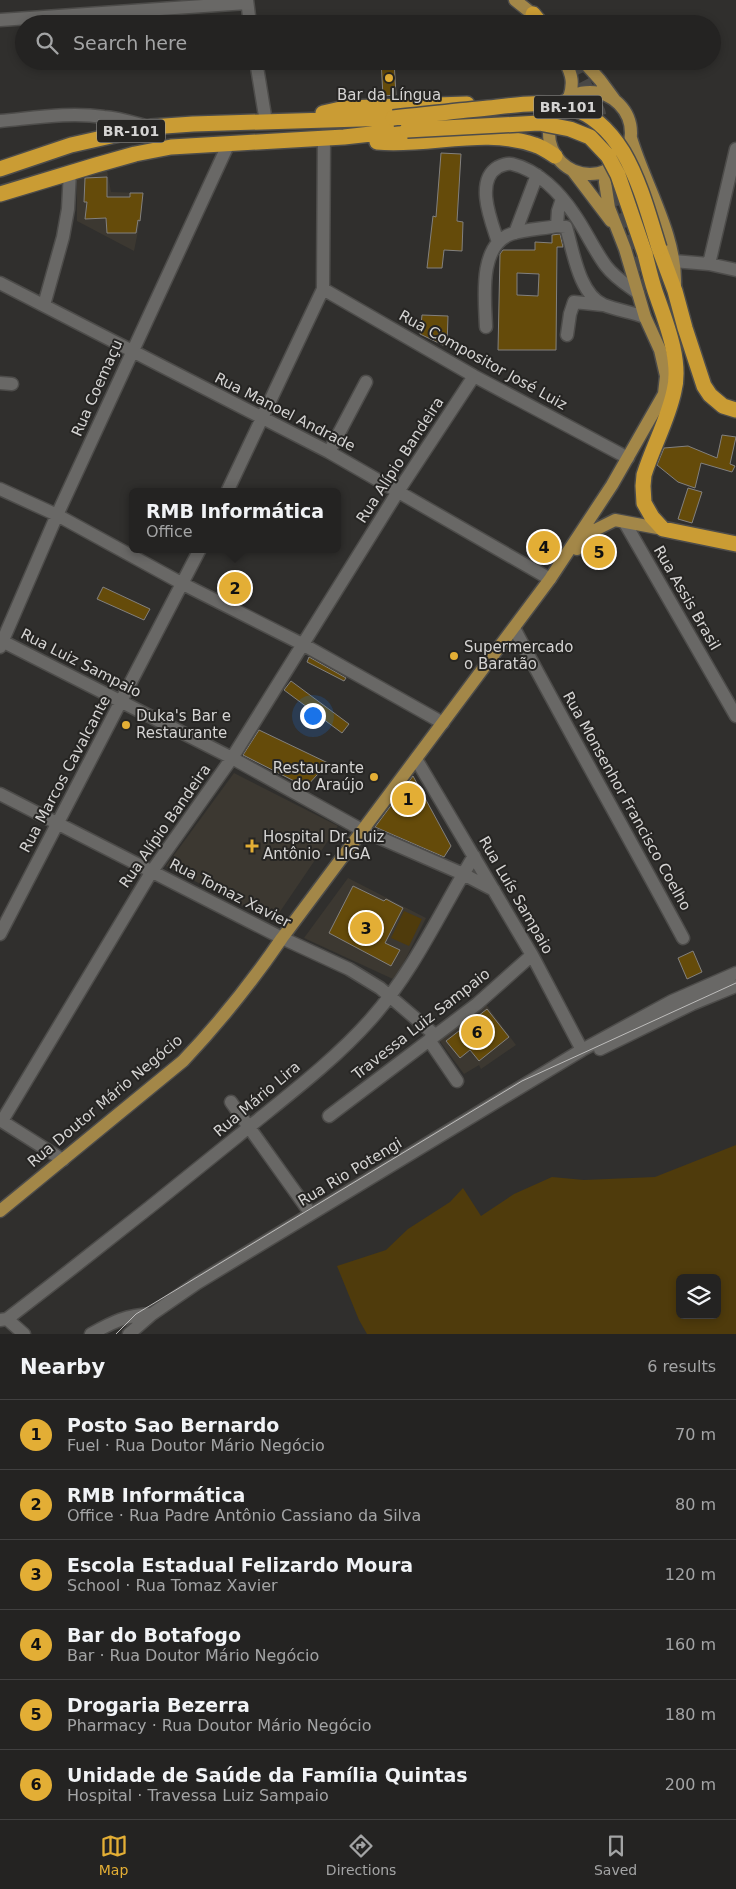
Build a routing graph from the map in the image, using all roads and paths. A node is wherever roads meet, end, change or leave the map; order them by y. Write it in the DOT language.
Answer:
graph roads {
  1 [pos="515,0"];
  2 [pos="247,1"];
  3 [pos="195,3"];
  4 [pos="57,15"];
  5 [pos="249,15"];
  6 [pos="533,15"];
  7 [pos="15,19"];
  8 [pos="0,20"];
  9 [pos="257,70"];
  10 [pos="570,70"];
  11 [pos="591,70"];
  12 [pos="567,99"];
  13 [pos="616,101"];
  14 [pos="0,121"];
  15 [pos="297,121"];
  16 [pos="266,122"];
  17 [pos="151,127"];
  18 [pos="324,137"];
  19 [pos="344,137"];
  20 [pos="630,138"];
  21 [pos="228,145"];
  22 [pos="736,149"];
  23 [pos="556,156"];
  24 [pos="0,169"];
  25 [pos="573,170"];
  26 [pos="606,170"];
  27 [pos="70,172"];
  28 [pos="537,175"];
  29 [pos="0,194"];
  30 [pos="562,199"];
  31 [pos="557,226"];
  32 [pos="616,227"];
  33 [pos="514,233"];
  34 [pos="498,242"];
  35 [pos="652,251"];
  36 [pos="673,261"];
  37 [pos="709,264"];
  38 [pos="736,270"];
  39 [pos="0,283"];
  40 [pos="323,289"];
  41 [pos="642,291"];
  42 [pos="675,291"];
  43 [pos="603,304"];
  44 [pos="44,305"];
  45 [pos="645,317"];
  46 [pos="486,326"];
  47 [pos="567,334"];
  48 [pos="132,351"];
  49 [pos="676,372"];
  50 [pos="474,376"];
  51 [pos="366,382"];
  52 [pos="736,410"];
  53 [pos="263,418"];
  54 [pos="329,452"];
  55 [pos="628,458"];
  56 [pos="229,488"];
  57 [pos="0,489"];
  58 [pos="399,490"];
  59 [pos="57,516"];
  60 [pos="625,523"];
  61 [pos="663,530"];
  62 [pos="736,544"];
  63 [pos="198,553"];
  64 [pos="550,579"];
  65 [pos="183,584"];
  66 [pos="514,628"];
  67 [pos="1,643"];
  68 [pos="304,645"];
  69 [pos="121,702"];
  70 [pos="736,716"];
  71 [pos="443,723"];
  72 [pos="232,758"];
  73 [pos="416,758"];
  74 [pos="0,794"];
  75 [pos="58,823"];
  76 [pos="362,830"];
  77 [pos="474,856"];
  78 [pos="152,871"];
  79 [pos="463,874"];
  80 [pos="494,890"];
  81 [pos="0,934"];
  82 [pos="282,938"];
  83 [pos="683,938"];
  84 [pos="532,955"];
  85 [pos="736,973"];
  86 [pos="736,986"];
  87 [pos="390,996"];
  88 [pos="432,1038"];
  89 [pos="582,1050"];
  90 [pos="555,1066"];
  91 [pos="457,1081"];
  92 [pos="231,1102"];
  93 [pos="328,1116"];
  94 [pos="1,1121"];
  95 [pos="250,1126"];
  96 [pos="63,1160"];
  97 [pos="0,1211"];
  98 [pos="311,1214"];
  99 [pos="152,1314"];
  100 [pos="4,1319"];
  101 [pos="23,1334"];
  102 [pos="91,1334"];
  103 [pos="129,1334"];
  1 -- 6 [label="main road"];
  2 -- 3 [label="street"];
  2 -- 5 [label="street"];
  3 -- 4 [label="street"];
  7 -- 8 [label="street"];
  9 -- 16 [label="street"];
  10 -- 12 [label="main road"];
  11 -- 13 [label="main road"];
  12 -- 13 [label="main road"];
  12 -- 15 [label="highway"];
  12 -- 23 [label="main road"];
  13 -- 20 [label="main road"];
  14 -- 17 [label="street"];
  15 -- 16 [label="highway, BR-101"];
  15 -- 35 [label="highway, BR-101, bridge"];
  16 -- 17 [label="highway, BR-101"];
  17 -- 24 [label="highway, BR-101"];
  18 -- 19 [label="highway, BR-101"];
  18 -- 21 [label="highway, BR-101"];
  18 -- 40 [label="street"];
  19 -- 23 [label="highway"];
  19 -- 35 [label="highway, BR-101, bridge"];
  20 -- 26 [label="main road"];
  20 -- 36 [label="main road"];
  21 -- 27 [label="highway, BR-101"];
  21 -- 48 [label="street, Rua Coemaçu"];
  22 -- 37 [label="street"];
  23 -- 25 [label="main road"];
  25 -- 26 [label="main road"];
  25 -- 32 [label="main road, Rua Doutor Mário Negócio"];
  26 -- 32 [label="main road, Rua Doutor Mário Negócio"];
  27 -- 29 [label="highway, BR-101"];
  27 -- 44 [label="street"];
  28 -- 30 [label="street"];
  28 -- 33 [label="street"];
  28 -- 34 [label="street"];
  30 -- 31 [label="street"];
  30 -- 41 [label="street"];
  31 -- 33 [label="street"];
  31 -- 43 [label="street"];
  32 -- 41 [label="main road, Rua Doutor Mário Negócio"];
  33 -- 34 [label="street"];
  34 -- 46 [label="street"];
  35 -- 42 [label="highway, BR-101"];
  35 -- 49 [label="highway, BR-101"];
  36 -- 37 [label="street"];
  36 -- 42 [label="main road"];
  37 -- 38 [label="street"];
  39 -- 44 [label="street, Rua Manoel Andrade"];
  40 -- 50 [label="street, Rua Compositor José Luiz"];
  40 -- 53 [label="street"];
  41 -- 45 [label="main road, Rua Doutor Mário Negócio"];
  41 -- 49 [label="highway"];
  42 -- 52 [label="highway, BR-101"];
  43 -- 45 [label="street"];
  43 -- 47 [label="street"];
  44 -- 48 [label="street, Rua Manoel Andrade"];
  45 -- 55 [label="main road, Rua Doutor Mário Negócio"];
  48 -- 53 [label="street, Rua Manoel Andrade"];
  48 -- 59 [label="street, Rua Coemaçu"];
  49 -- 61 [label="highway, BR-101"];
  50 -- 55 [label="street, Rua Compositor José Luiz"];
  50 -- 58 [label="street, Rua Alípio Bandeira"];
  51 -- 54 [label="street"];
  53 -- 54 [label="street, Rua Manoel Andrade"];
  53 -- 56 [label="street"];
  54 -- 58 [label="street, Rua Manoel Andrade"];
  55 -- 64 [label="main road, Rua Doutor Mário Negócio"];
  57 -- 59 [label="street"];
  58 -- 64 [label="street, Rua Manoel Andrade"];
  58 -- 68 [label="street, Rua Alípio Bandeira"];
  59 -- 65 [label="street"];
  59 -- 67 [label="street, Rua Coemaçu"];
  60 -- 61 [label="main road, Rua Doutor Mário Negócio"];
  60 -- 64 [label="main road, Rua Doutor Mário Negócio"];
  60 -- 70 [label="street, Rua Assis Brasil"];
  61 -- 62 [label="highway"];
  63 -- 65 [label="street, Rua Marcos Cavalcante"];
  64 -- 66 [label="main road, Rua Doutor Mário Negócio"];
  65 -- 68 [label="street"];
  65 -- 69 [label="street, Rua Marcos Cavalcante"];
  66 -- 71 [label="main road, Rua Doutor Mário Negócio"];
  66 -- 83 [label="street, Rua Monsenhor Francisco Coelho"];
  67 -- 69 [label="street, Rua Luiz Sampaio"];
  68 -- 71 [label="street"];
  68 -- 72 [label="street, Rua Alípio Bandeira"];
  69 -- 72 [label="street, Rua Luiz Sampaio"];
  69 -- 75 [label="street, Rua Marcos Cavalcante"];
  71 -- 73 [label="main road, Rua Doutor Mário Negócio"];
  72 -- 76 [label="street, Rua Luiz Sampaio"];
  72 -- 78 [label="street, Rua Alípio Bandeira"];
  73 -- 76 [label="main road, Rua Doutor Mário Negócio"];
  73 -- 77 [label="street, Rua Luís Sampaio"];
  74 -- 75 [label="street, Rua Tomaz Xavier"];
  75 -- 78 [label="street, Rua Tomaz Xavier"];
  75 -- 81 [label="street, Rua Marcos Cavalcante"];
  76 -- 79 [label="street, Rua Luiz Sampaio"];
  76 -- 82 [label="main road, Rua Doutor Mário Negócio"];
  77 -- 79 [label="street, Rua Mário Lira"];
  77 -- 80 [label="street, Rua Luís Sampaio"];
  78 -- 82 [label="street, Rua Tomaz Xavier"];
  78 -- 94 [label="street, Rua Alípio Bandeira"];
  79 -- 80 [label="street, Rua Luiz Sampaio"];
  79 -- 87 [label="street, Rua Mário Lira"];
  80 -- 84 [label="street, Rua Luís Sampaio"];
  82 -- 87 [label="street, Rua Tomaz Xavier"];
  82 -- 96 [label="main road, Rua Doutor Mário Negócio"];
  84 -- 88 [label="street, Travessa Luiz Sampaio"];
  84 -- 89 [label="street, Rua Luís Sampaio"];
  85 -- 89 [label="street, Rua Rio Potengi"];
  86 -- 90 [label="street, Rua Rio Potengi"];
  87 -- 88 [label="street, Rua Tomaz Xavier"];
  87 -- 95 [label="street, Rua Mário Lira"];
  88 -- 91 [label="street, Rua Tomaz Xavier"];
  88 -- 93 [label="street, Travessa Luiz Sampaio"];
  89 -- 90 [label="street, Rua Rio Potengi"];
  90 -- 98 [label="street, Rua Rio Potengi"];
  92 -- 95 [label="street"];
  94 -- 96 [label="street"];
  95 -- 98 [label="street"];
  95 -- 100 [label="street, Rua Mário Lira"];
  96 -- 97 [label="main road, Rua Doutor Mário Negócio"];
  98 -- 99 [label="street, Rua Rio Potengi"];
  99 -- 102 [label="street"];
  99 -- 103 [label="street"];
  100 -- 101 [label="street"];
}
